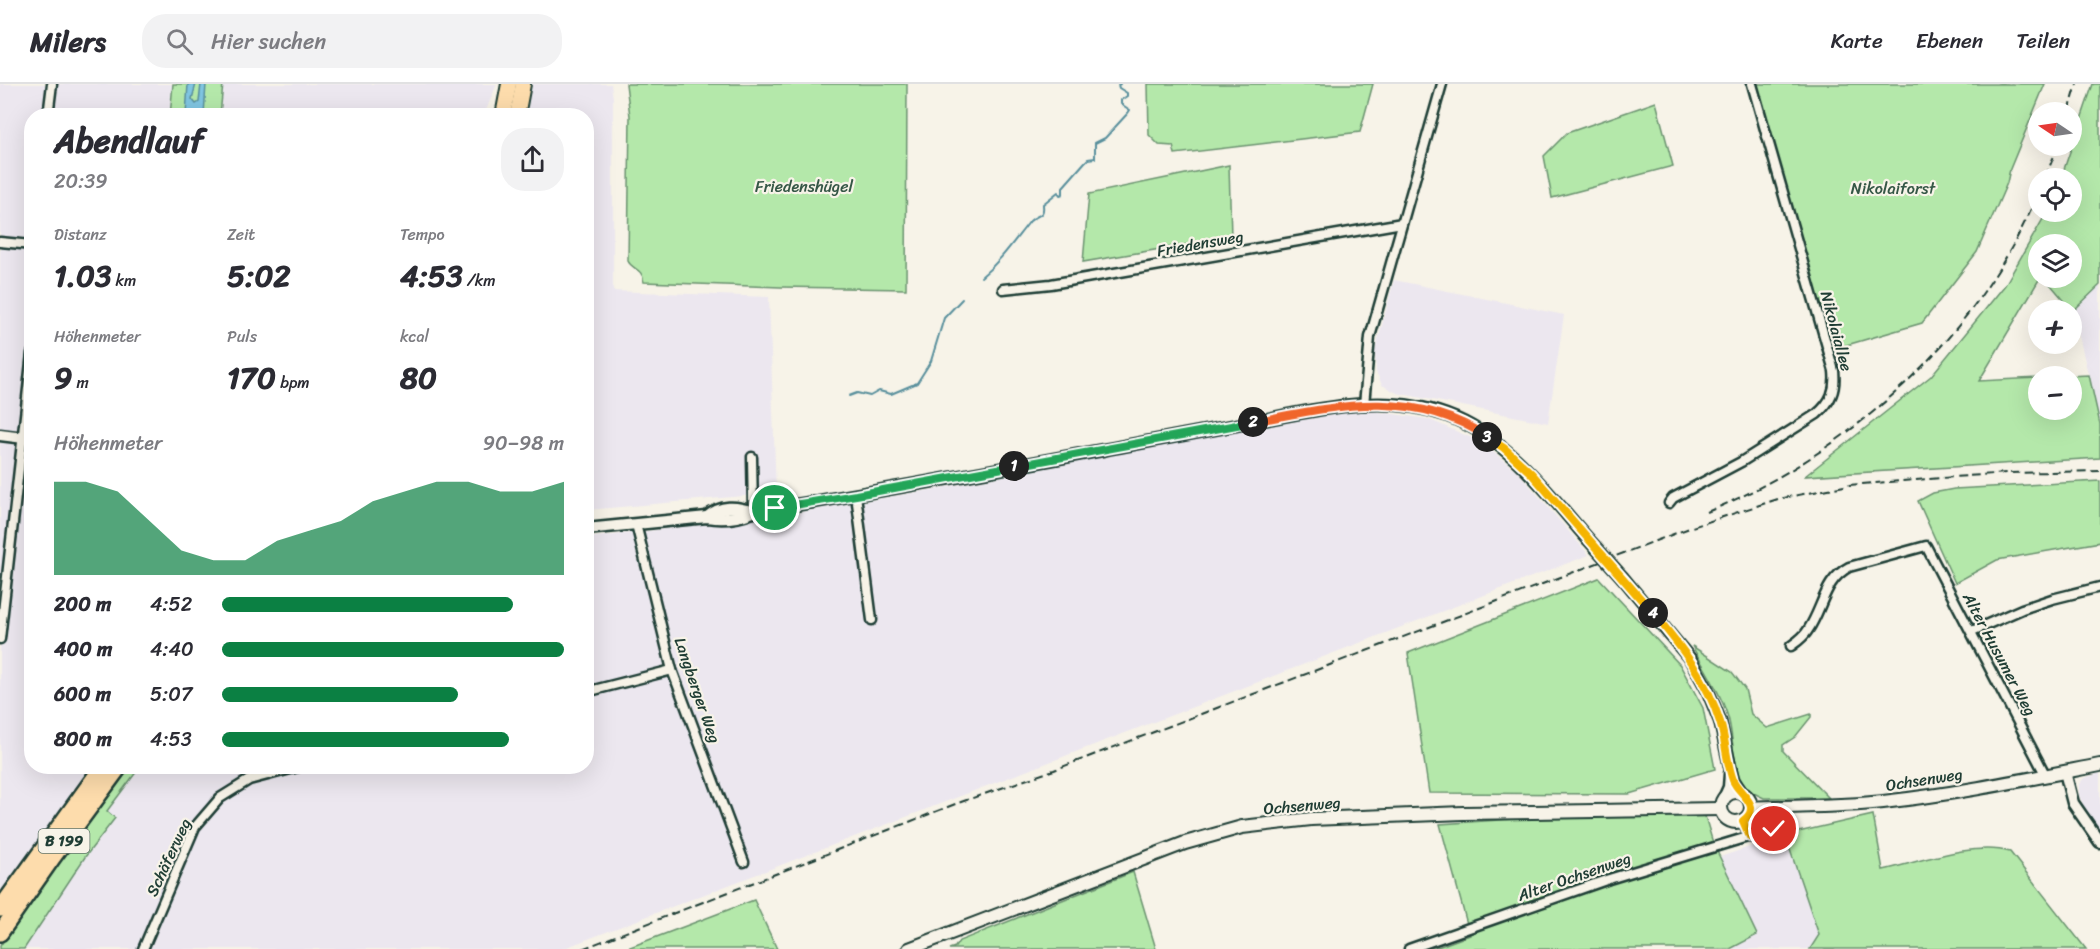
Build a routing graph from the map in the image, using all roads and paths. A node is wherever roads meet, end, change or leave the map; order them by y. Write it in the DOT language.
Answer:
graph roads {
  1 [pos="52,84"];
  2 [pos="509,84"];
  3 [pos="523,84"];
  4 [pos="1442,84"];
  5 [pos="1752,84"];
  6 [pos="49,108"];
  7 [pos="504,108"];
  8 [pos="518,108"];
  9 [pos="1402,223"];
  10 [pos="0,242"];
  11 [pos="24,244"];
  12 [pos="1004,289"];
  13 [pos="1364,405"];
  14 [pos="0,435"];
  15 [pos="24,438"];
  16 [pos="752,457"];
  17 [pos="24,459"];
  18 [pos="856,495"];
  19 [pos="1669,503"];
  20 [pos="753,512"];
  21 [pos="636,525"];
  22 [pos="594,528"];
  23 [pos="2100,587"];
  24 [pos="1,619"];
  25 [pos="872,620"];
  26 [pos="1972,631"];
  27 [pos="0,639"];
  28 [pos="1791,646"];
  29 [pos="672,670"];
  30 [pos="594,690"];
  31 [pos="1729,765"];
  32 [pos="2100,765"];
  33 [pos="2065,772"];
  34 [pos="97,774"];
  35 [pos="114,774"];
  36 [pos="272,774"];
  37 [pos="2046,776"];
  38 [pos="1742,793"];
  39 [pos="1725,796"];
  40 [pos="1751,807"];
  41 [pos="1720,808"];
  42 [pos="1743,821"];
  43 [pos="1774,829"];
  44 [pos="1750,837"];
  45 [pos="2100,842"];
  46 [pos="744,862"];
  47 [pos="0,909"];
  48 [pos="0,933"];
  49 [pos="143,949"];
  50 [pos="909,949"];
  51 [pos="1409,949"];
  1 -- 6 [label="street"];
  2 -- 7 [label="main road"];
  3 -- 8 [label="main road"];
  4 -- 9 [label="street"];
  5 -- 19 [label="street, Nikolaiallee"];
  9 -- 12 [label="street, Friedensweg"];
  9 -- 13 [label="street"];
  10 -- 11 [label="street"];
  13 -- 18 [label="street"];
  13 -- 31 [label="street, bridge"];
  14 -- 15 [label="street"];
  16 -- 20 [label="street"];
  17 -- 24 [label="street"];
  18 -- 20 [label="street"];
  18 -- 25 [label="street"];
  20 -- 21 [label="street"];
  21 -- 22 [label="street"];
  21 -- 29 [label="street, Langberger Weg"];
  23 -- 26 [label="street"];
  24 -- 27 [label="street"];
  26 -- 28 [label="street, Alter Husumer Weg"];
  26 -- 37 [label="street, Alter Husumer Weg"];
  29 -- 30 [label="street"];
  29 -- 46 [label="street, Langberger Weg"];
  31 -- 38 [label="street"];
  31 -- 39 [label="street"];
  32 -- 33 [label="main road, Ochsenweg"];
  33 -- 37 [label="main road, Ochsenweg"];
  33 -- 45 [label="street"];
  34 -- 47 [label="highway, B 199"];
  35 -- 48 [label="highway, B 199"];
  36 -- 49 [label="street, Schäferweg"];
  37 -- 40 [label="main road, Ochsenweg"];
  38 -- 39 [label="main road"];
  38 -- 40 [label="main road"];
  39 -- 41 [label="main road"];
  40 -- 42 [label="main road"];
  41 -- 42 [label="main road"];
  41 -- 50 [label="main road, Ochsenweg"];
  42 -- 44 [label="street"];
  43 -- 44 [label="street, Alter Ochsenweg"];
  44 -- 51 [label="street, Alter Ochsenweg"];
}
